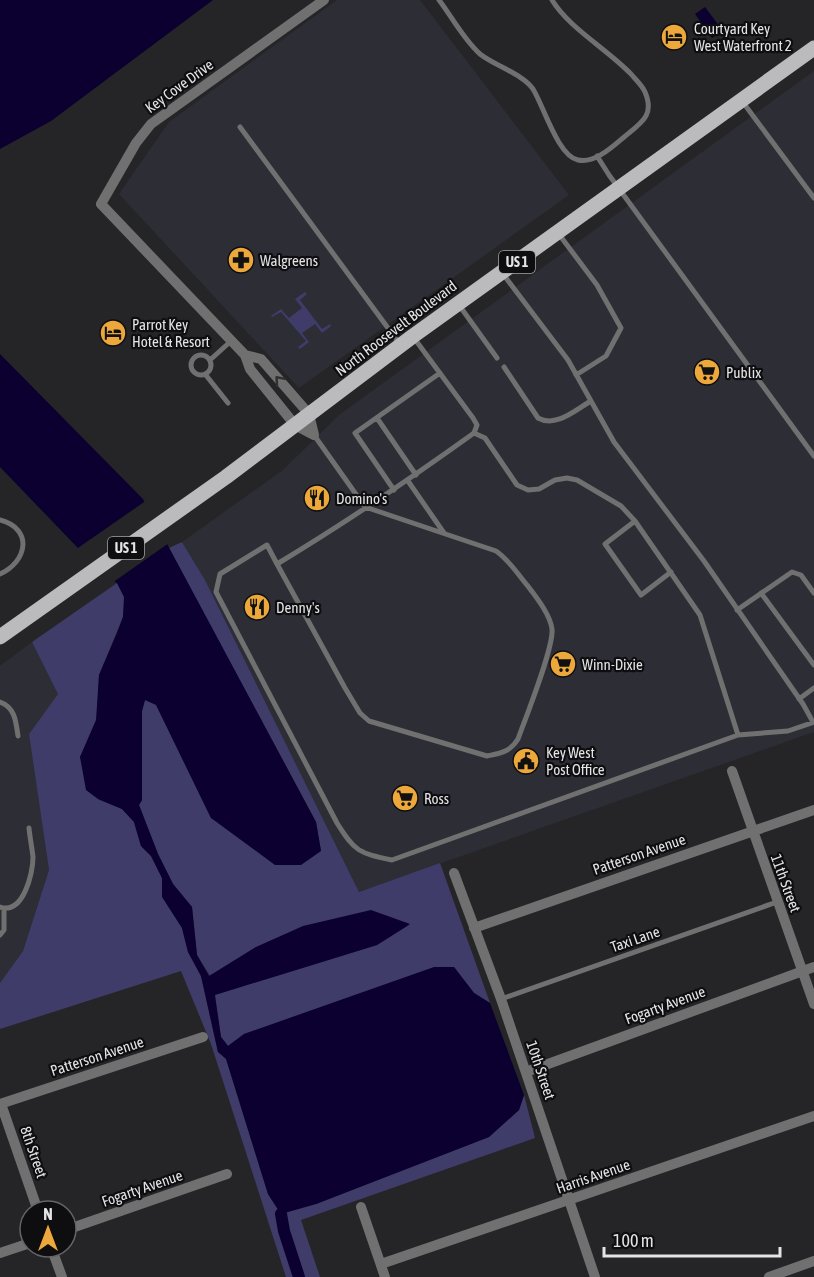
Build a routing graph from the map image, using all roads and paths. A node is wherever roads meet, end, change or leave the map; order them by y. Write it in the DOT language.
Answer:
graph roads {
  1 [pos="324,0"];
  2 [pos="439,0"];
  3 [pos="552,0"];
  4 [pos="814,48"];
  5 [pos="741,100"];
  6 [pos="240,127"];
  7 [pos="597,156"];
  8 [pos="619,188"];
  9 [pos="814,198"];
  10 [pos="558,232"];
  11 [pos="502,273"];
  12 [pos="458,304"];
  13 [pos="231,340"];
  14 [pos="407,341"];
  15 [pos="244,355"];
  16 [pos="497,358"];
  17 [pos="210,360"];
  18 [pos="504,367"];
  19 [pos="440,373"];
  20 [pos="205,374"];
  21 [pos="576,375"];
  22 [pos="591,401"];
  23 [pos="228,403"];
  24 [pos="309,414"];
  25 [pos="377,418"];
  26 [pos="296,424"];
  27 [pos="474,433"];
  28 [pos="314,435"];
  29 [pos="814,456"];
  30 [pos="416,475"];
  31 [pos="408,481"];
  32 [pos="394,490"];
  33 [pos="365,507"];
  34 [pos="0,520"];
  35 [pos="635,521"];
  36 [pos="445,534"];
  37 [pos="277,564"];
  38 [pos="671,572"];
  39 [pos="0,574"];
  40 [pos="761,593"];
  41 [pos="814,593"];
  42 [pos="737,610"];
  43 [pos="0,637"];
  44 [pos="814,665"];
  45 [pos="814,688"];
  46 [pos="800,699"];
  47 [pos="0,702"];
  48 [pos="814,722"];
  49 [pos="738,735"];
  50 [pos="18,736"];
  51 [pos="732,771"];
  52 [pos="814,810"];
  53 [pos="29,828"];
  54 [pos="752,830"];
  55 [pos="454,873"];
  56 [pos="777,902"];
  57 [pos="2,908"];
  58 [pos="474,928"];
  59 [pos="0,935"];
  60 [pos="814,967"];
  61 [pos="802,971"];
  62 [pos="501,999"];
  63 [pos="814,1004"];
  64 [pos="202,1037"];
  65 [pos="526,1072"];
  66 [pos="0,1104"];
  67 [pos="814,1116"];
  68 [pos="227,1174"];
  69 [pos="34,1199"];
  70 [pos="568,1200"];
  71 [pos="361,1207"];
  72 [pos="78,1226"];
  73 [pos="18,1247"];
  74 [pos="0,1253"];
  75 [pos="55,1259"];
  76 [pos="814,1261"];
  77 [pos="381,1264"];
  78 [pos="62,1277"];
  79 [pos="385,1277"];
  80 [pos="595,1277"];
  81 [pos="769,1277"];
  1 -- 13 [label="street, Key Cove Drive"];
  2 -- 7 [label="lane"];
  3 -- 7 [label="lane"];
  4 -- 5 [label="main road, North Roosevelt Boulevard / US 1"];
  5 -- 8 [label="main road, North Roosevelt Boulevard / US 1"];
  5 -- 9 [label="lane"];
  6 -- 14 [label="lane"];
  7 -- 8 [label="lane"];
  8 -- 10 [label="main road, North Roosevelt Boulevard / US 1"];
  8 -- 29 [label="lane"];
  10 -- 11 [label="main road, North Roosevelt Boulevard / US 1"];
  10 -- 21 [label="lane"];
  11 -- 12 [label="main road, North Roosevelt Boulevard / US 1"];
  11 -- 21 [label="lane"];
  12 -- 14 [label="main road, North Roosevelt Boulevard / US 1"];
  12 -- 16 [label="lane"];
  13 -- 15 [label="street, Key Cove Drive"];
  13 -- 17 [label="lane"];
  14 -- 19 [label="lane"];
  14 -- 24 [label="main road, North Roosevelt Boulevard / US 1"];
  24 -- 15 [label="street, Key Cove Drive, one-way"];
  15 -- 26 [label="street, Key Cove Drive"];
  17 -- 20 [label="lane"];
  17 -- 20 [label="lane"];
  18 -- 22 [label="lane"];
  19 -- 25 [label="lane"];
  19 -- 27 [label="lane"];
  20 -- 23 [label="lane"];
  21 -- 22 [label="lane"];
  22 -- 42 [label="lane"];
  24 -- 26 [label="main road, North Roosevelt Boulevard / US 1"];
  24 -- 28 [label="street, Key Cove Drive"];
  25 -- 30 [label="lane"];
  25 -- 32 [label="lane"];
  26 -- 28 [label="street, Key Cove Drive"];
  26 -- 43 [label="main road, North Roosevelt Boulevard / US 1"];
  27 -- 30 [label="lane"];
  27 -- 35 [label="lane"];
  28 -- 33 [label="lane"];
  30 -- 31 [label="lane"];
  31 -- 32 [label="lane"];
  31 -- 36 [label="lane"];
  32 -- 33 [label="lane"];
  33 -- 36 [label="lane"];
  33 -- 37 [label="lane"];
  34 -- 39 [label="lane"];
  35 -- 38 [label="lane"];
  35 -- 38 [label="lane"];
  36 -- 37 [label="lane"];
  37 -- 49 [label="lane"];
  38 -- 49 [label="lane"];
  40 -- 41 [label="lane"];
  40 -- 42 [label="lane"];
  40 -- 44 [label="lane"];
  42 -- 46 [label="lane"];
  45 -- 46 [label="lane"];
  46 -- 48 [label="lane"];
  47 -- 50 [label="lane"];
  48 -- 49 [label="lane"];
  51 -- 54 [label="street, 11th Street"];
  52 -- 54 [label="street, Patterson Avenue"];
  53 -- 57 [label="lane"];
  54 -- 56 [label="street, 11th Street"];
  54 -- 58 [label="street, Patterson Avenue"];
  55 -- 58 [label="street, 10th Street"];
  56 -- 61 [label="street, 11th Street"];
  56 -- 62 [label="lane, Taxi Lane"];
  57 -- 59 [label="lane"];
  58 -- 62 [label="street, 10th Street"];
  60 -- 61 [label="street, Fogarty Avenue"];
  61 -- 63 [label="street, 11th Street"];
  61 -- 65 [label="street, Fogarty Avenue"];
  62 -- 65 [label="street, 10th Street"];
  64 -- 66 [label="street, Patterson Avenue"];
  65 -- 70 [label="street, 10th Street"];
  66 -- 69 [label="street, 8th Street"];
  67 -- 70 [label="street, Harris Avenue"];
  68 -- 72 [label="street, Fogarty Avenue"];
  70 -- 77 [label="street, Harris Avenue"];
  70 -- 80 [label="street, 10th Street"];
  71 -- 77 [label="street"];
  73 -- 74 [label="street"];
  75 -- 78 [label="street"];
  76 -- 81 [label="street"];
  77 -- 79 [label="street"];
}
